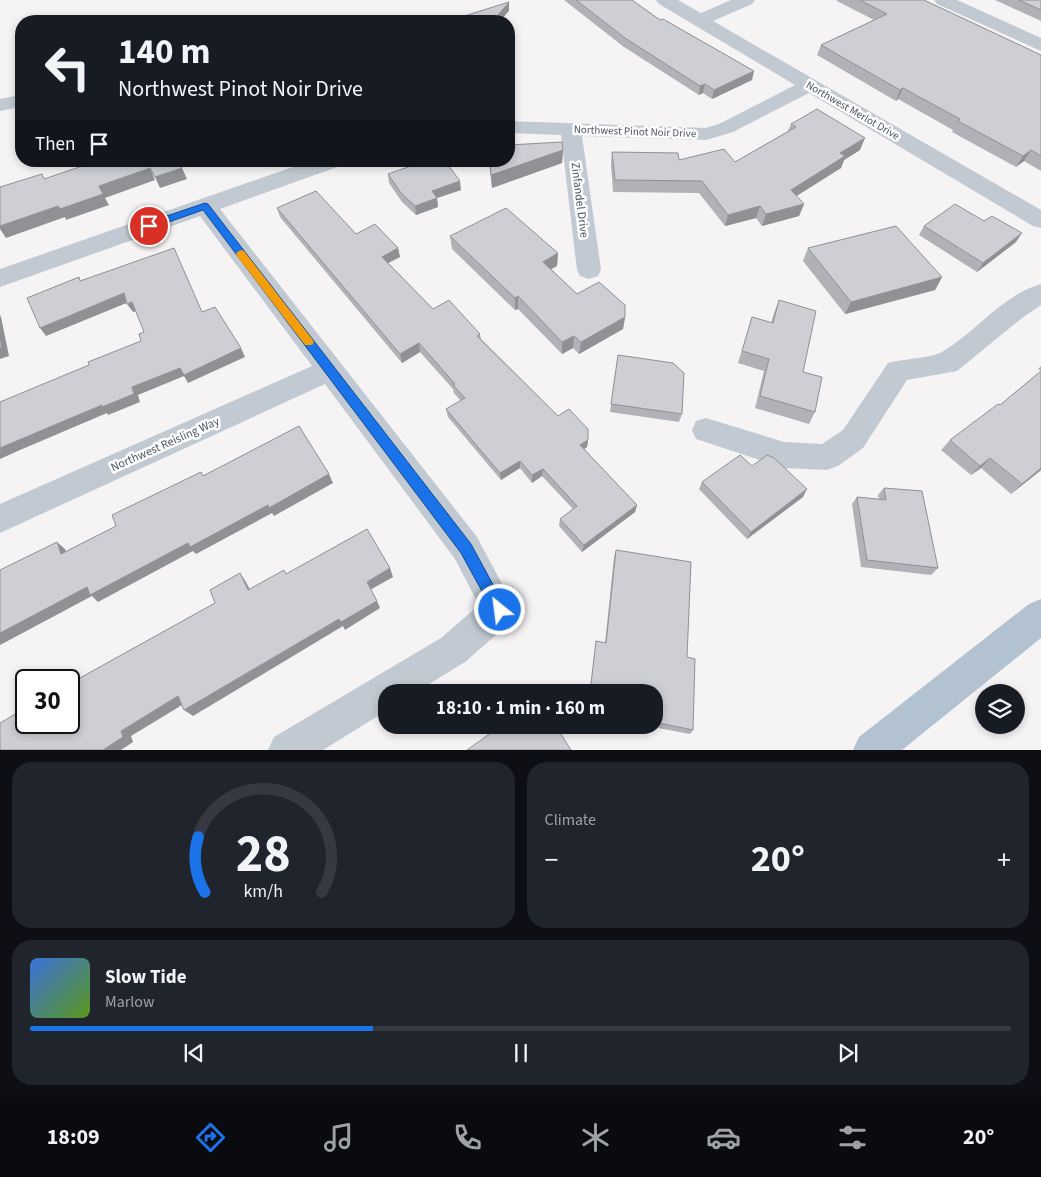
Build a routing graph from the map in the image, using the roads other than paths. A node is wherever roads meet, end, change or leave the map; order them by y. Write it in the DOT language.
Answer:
graph roads {
  1 [pos="665,0"];
  2 [pos="746,0"];
  3 [pos="943,0"];
  4 [pos="700,20"];
  5 [pos="1041,45"];
  6 [pos="810,85"];
  7 [pos="15,102"];
  8 [pos="0,104"];
  9 [pos="515,127"];
  10 [pos="571,129"];
  11 [pos="315,167"];
  12 [pos="205,206"];
  13 [pos="1041,220"];
  14 [pos="589,270"];
  15 [pos="0,278"];
  16 [pos="1041,293"];
  17 [pos="330,370"];
  18 [pos="706,430"];
  19 [pos="0,519"];
  20 [pos="1041,616"];
  21 [pos="287,750"];
  22 [pos="872,750"];
  1 -- 4 [label="street, Northwest Merlot Drive"];
  2 -- 4 [label="street"];
  3 -- 5 [label="street"];
  4 -- 6 [label="street, Northwest Merlot Drive"];
  6 -- 10 [label="street, Northwest Pinot Noir Drive"];
  6 -- 13 [label="street, Northwest Merlot Drive"];
  7 -- 8 [label="street"];
  9 -- 10 [label="street, Northwest Pinot Noir Drive"];
  10 -- 14 [label="street, Zinfandel Drive"];
  11 -- 12 [label="street"];
  12 -- 15 [label="street"];
  12 -- 17 [label="street"];
  16 -- 18 [label="street"];
  17 -- 19 [label="street, Northwest Reisling Way"];
  17 -- 21 [label="street"];
  20 -- 22 [label="main road"];
}
